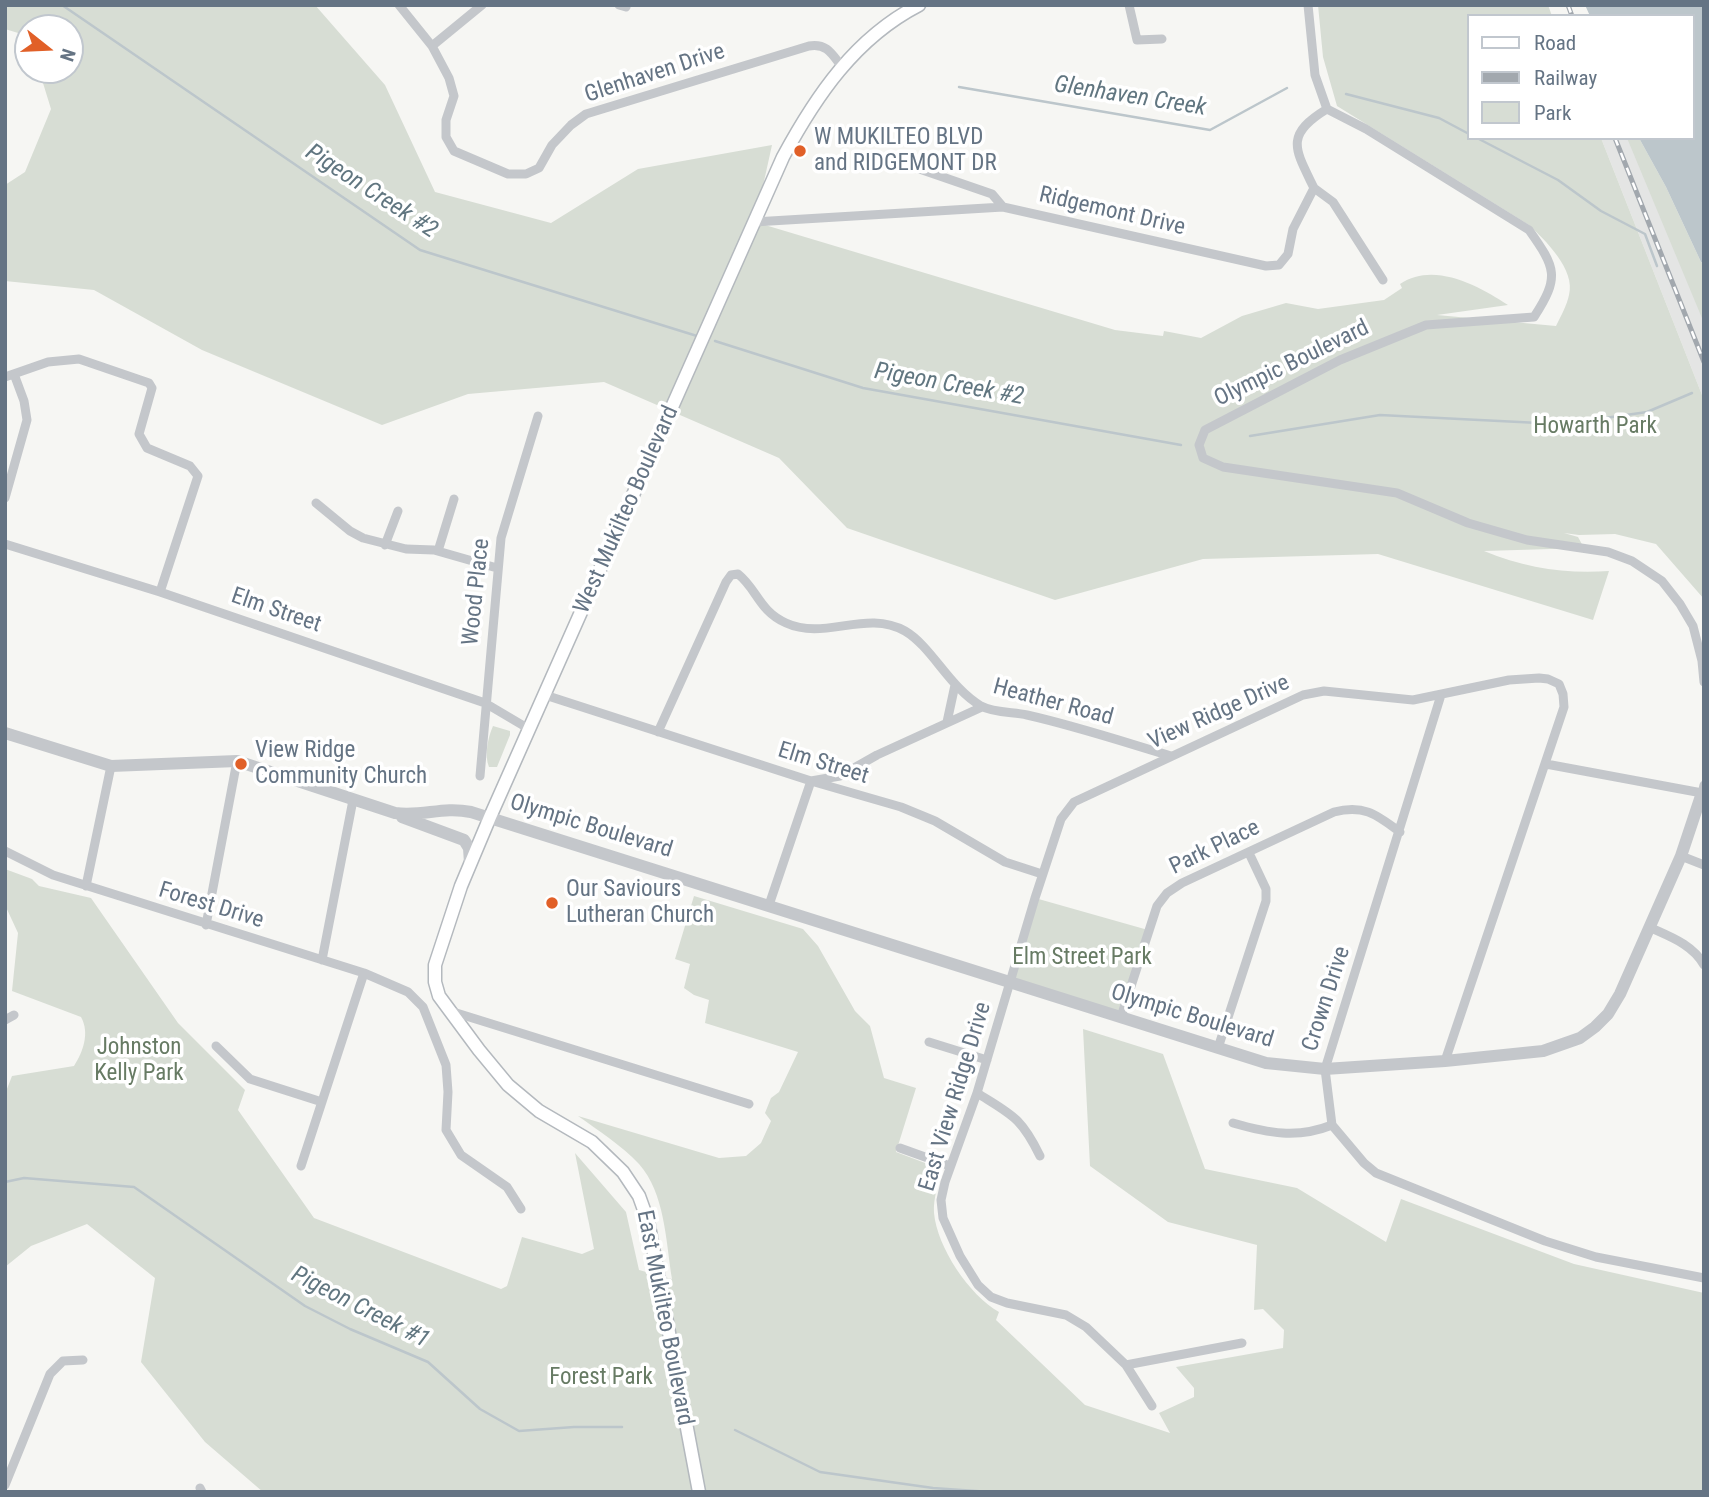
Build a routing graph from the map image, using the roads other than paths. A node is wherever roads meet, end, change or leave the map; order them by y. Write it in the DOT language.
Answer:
graph roads {
  1 [pos="399,5"];
  2 [pos="482,5"];
  3 [pos="1129,5"];
  4 [pos="1308,5"];
  5 [pos="917,6"];
  6 [pos="1162,39"];
  7 [pos="432,46"];
  8 [pos="842,67"];
  9 [pos="1327,109"];
  10 [pos="902,163"];
  11 [pos="1314,188"];
  12 [pos="1003,207"];
  13 [pos="754,222"];
  14 [pos="1382,280"];
  15 [pos="10,375"];
  16 [pos="538,416"];
  17 [pos="5,498"];
  18 [pos="454,499"];
  19 [pos="316,503"];
  20 [pos="398,511"];
  21 [pos="5,544"];
  22 [pos="385,545"];
  23 [pos="438,551"];
  24 [pos="497,568"];
  25 [pos="160,592"];
  26 [pos="1704,681"];
  27 [pos="955,685"];
  28 [pos="545,695"];
  29 [pos="1441,695"];
  30 [pos="485,703"];
  31 [pos="982,707"];
  32 [pos="947,722"];
  33 [pos="529,729"];
  34 [pos="5,733"];
  35 [pos="658,733"];
  36 [pos="1171,755"];
  37 [pos="237,761"];
  38 [pos="1546,764"];
  39 [pos="111,766"];
  40 [pos="480,776"];
  41 [pos="811,781"];
  42 [pos="1703,789"];
  43 [pos="353,800"];
  44 [pos="396,813"];
  45 [pos="490,817"];
  46 [pos="1400,832"];
  47 [pos="5,851"];
  48 [pos="1249,853"];
  49 [pos="1682,856"];
  50 [pos="470,863"];
  51 [pos="1704,865"];
  52 [pos="1042,874"];
  53 [pos="86,886"];
  54 [pos="769,905"];
  55 [pos="206,925"];
  56 [pos="1651,928"];
  57 [pos="322,960"];
  58 [pos="1704,965"];
  59 [pos="364,973"];
  60 [pos="1010,984"];
  61 [pos="450,1010"];
  62 [pos="1121,1017"];
  63 [pos="929,1042"];
  64 [pos="216,1046"];
  65 [pos="1218,1048"];
  66 [pos="479,1050"];
  67 [pos="987,1060"];
  68 [pos="1445,1061"];
  69 [pos="1325,1069"];
  70 [pos="977,1093"];
  71 [pos="323,1102"];
  72 [pos="749,1104"];
  73 [pos="1233,1123"];
  74 [pos="1332,1125"];
  75 [pos="900,1148"];
  76 [pos="1040,1156"];
  77 [pos="301,1166"];
  78 [pos="950,1166"];
  79 [pos="522,1209"];
  80 [pos="1704,1278"];
  81 [pos="1242,1343"];
  82 [pos="83,1360"];
  83 [pos="1126,1365"];
  84 [pos="1152,1406"];
  85 [pos="5,1485"];
  86 [pos="699,1492"];
  1 -- 7 [label="street, Glenhaven Drive"];
  2 -- 7 [label="street"];
  3 -- 6 [label="street"];
  4 -- 9 [label="street"];
  5 -- 8 [label="main road, West Mukilteo Boulevard"];
  7 -- 8 [label="street, Glenhaven Drive"];
  8 -- 13 [label="main road, West Mukilteo Boulevard"];
  9 -- 11 [label="street"];
  9 -- 26 [label="street, Olympic Boulevard"];
  10 -- 12 [label="street"];
  11 -- 12 [label="street, Ridgemont Drive"];
  11 -- 14 [label="street"];
  12 -- 13 [label="street, Ridgemont Drive"];
  13 -- 28 [label="main road, West Mukilteo Boulevard"];
  15 -- 17 [label="street"];
  15 -- 25 [label="street"];
  16 -- 24 [label="street, Wood Place"];
  18 -- 23 [label="street"];
  19 -- 22 [label="street"];
  20 -- 22 [label="street"];
  21 -- 25 [label="street, Elm Street"];
  22 -- 23 [label="street"];
  23 -- 24 [label="street"];
  24 -- 30 [label="street, Wood Place"];
  25 -- 30 [label="street, Elm Street"];
  27 -- 31 [label="street, Heather Road"];
  27 -- 32 [label="street"];
  27 -- 35 [label="street, Heather Road"];
  28 -- 33 [label="main road, West Mukilteo Boulevard"];
  28 -- 35 [label="street, Elm Street"];
  29 -- 36 [label="street, View Ridge Drive"];
  29 -- 38 [label="street, View Ridge Drive"];
  29 -- 46 [label="street, Crown Drive"];
  30 -- 33 [label="street, Elm Street"];
  30 -- 40 [label="street, Wood Place"];
  31 -- 32 [label="street"];
  31 -- 36 [label="street, Heather Road"];
  32 -- 41 [label="street"];
  33 -- 45 [label="main road, West Mukilteo Boulevard"];
  34 -- 39 [label="street"];
  35 -- 41 [label="street, Elm Street"];
  36 -- 52 [label="street, View Ridge Drive"];
  37 -- 39 [label="street"];
  37 -- 43 [label="street"];
  37 -- 55 [label="street"];
  38 -- 42 [label="street"];
  38 -- 68 [label="street, View Ridge Drive"];
  39 -- 53 [label="street"];
  41 -- 52 [label="street, Elm Street"];
  41 -- 54 [label="street"];
  42 -- 49 [label="street, Olympic Boulevard"];
  43 -- 44 [label="street"];
  43 -- 57 [label="street"];
  44 -- 45 [label="street, Olympic Boulevard"];
  44 -- 50 [label="street"];
  45 -- 50 [label="main road, West Mukilteo Boulevard"];
  45 -- 54 [label="street, Olympic Boulevard"];
  46 -- 48 [label="street, Park Place"];
  46 -- 69 [label="street, Crown Drive"];
  47 -- 53 [label="street, Forest Drive"];
  48 -- 62 [label="street, Park Place"];
  48 -- 65 [label="street"];
  49 -- 51 [label="street"];
  49 -- 56 [label="street, Olympic Boulevard"];
  50 -- 61 [label="main road, West Mukilteo Boulevard"];
  52 -- 60 [label="street, View Ridge Drive"];
  53 -- 55 [label="street, Forest Drive"];
  54 -- 60 [label="street, Olympic Boulevard"];
  55 -- 57 [label="street, Forest Drive"];
  56 -- 58 [label="street"];
  56 -- 68 [label="street, Olympic Boulevard"];
  57 -- 59 [label="street, Forest Drive"];
  59 -- 71 [label="street"];
  59 -- 79 [label="street, Forest Drive"];
  60 -- 62 [label="street, Olympic Boulevard"];
  60 -- 67 [label="street, East View Ridge Drive"];
  61 -- 66 [label="main road, West Mukilteo Boulevard"];
  61 -- 72 [label="street"];
  62 -- 65 [label="street, Olympic Boulevard"];
  63 -- 67 [label="street"];
  64 -- 71 [label="street"];
  65 -- 69 [label="street, Olympic Boulevard"];
  66 -- 86 [label="main road, East Mukilteo Boulevard"];
  67 -- 70 [label="street, East View Ridge Drive"];
  68 -- 69 [label="street, Olympic Boulevard"];
  69 -- 74 [label="street, Crown Drive"];
  70 -- 76 [label="street"];
  70 -- 78 [label="street, East View Ridge Drive"];
  71 -- 77 [label="street"];
  73 -- 74 [label="street"];
  74 -- 80 [label="street"];
  75 -- 78 [label="street"];
  78 -- 83 [label="street, East View Ridge Drive"];
  81 -- 83 [label="street"];
  82 -- 85 [label="street"];
  83 -- 84 [label="street, East View Ridge Drive"];
}
